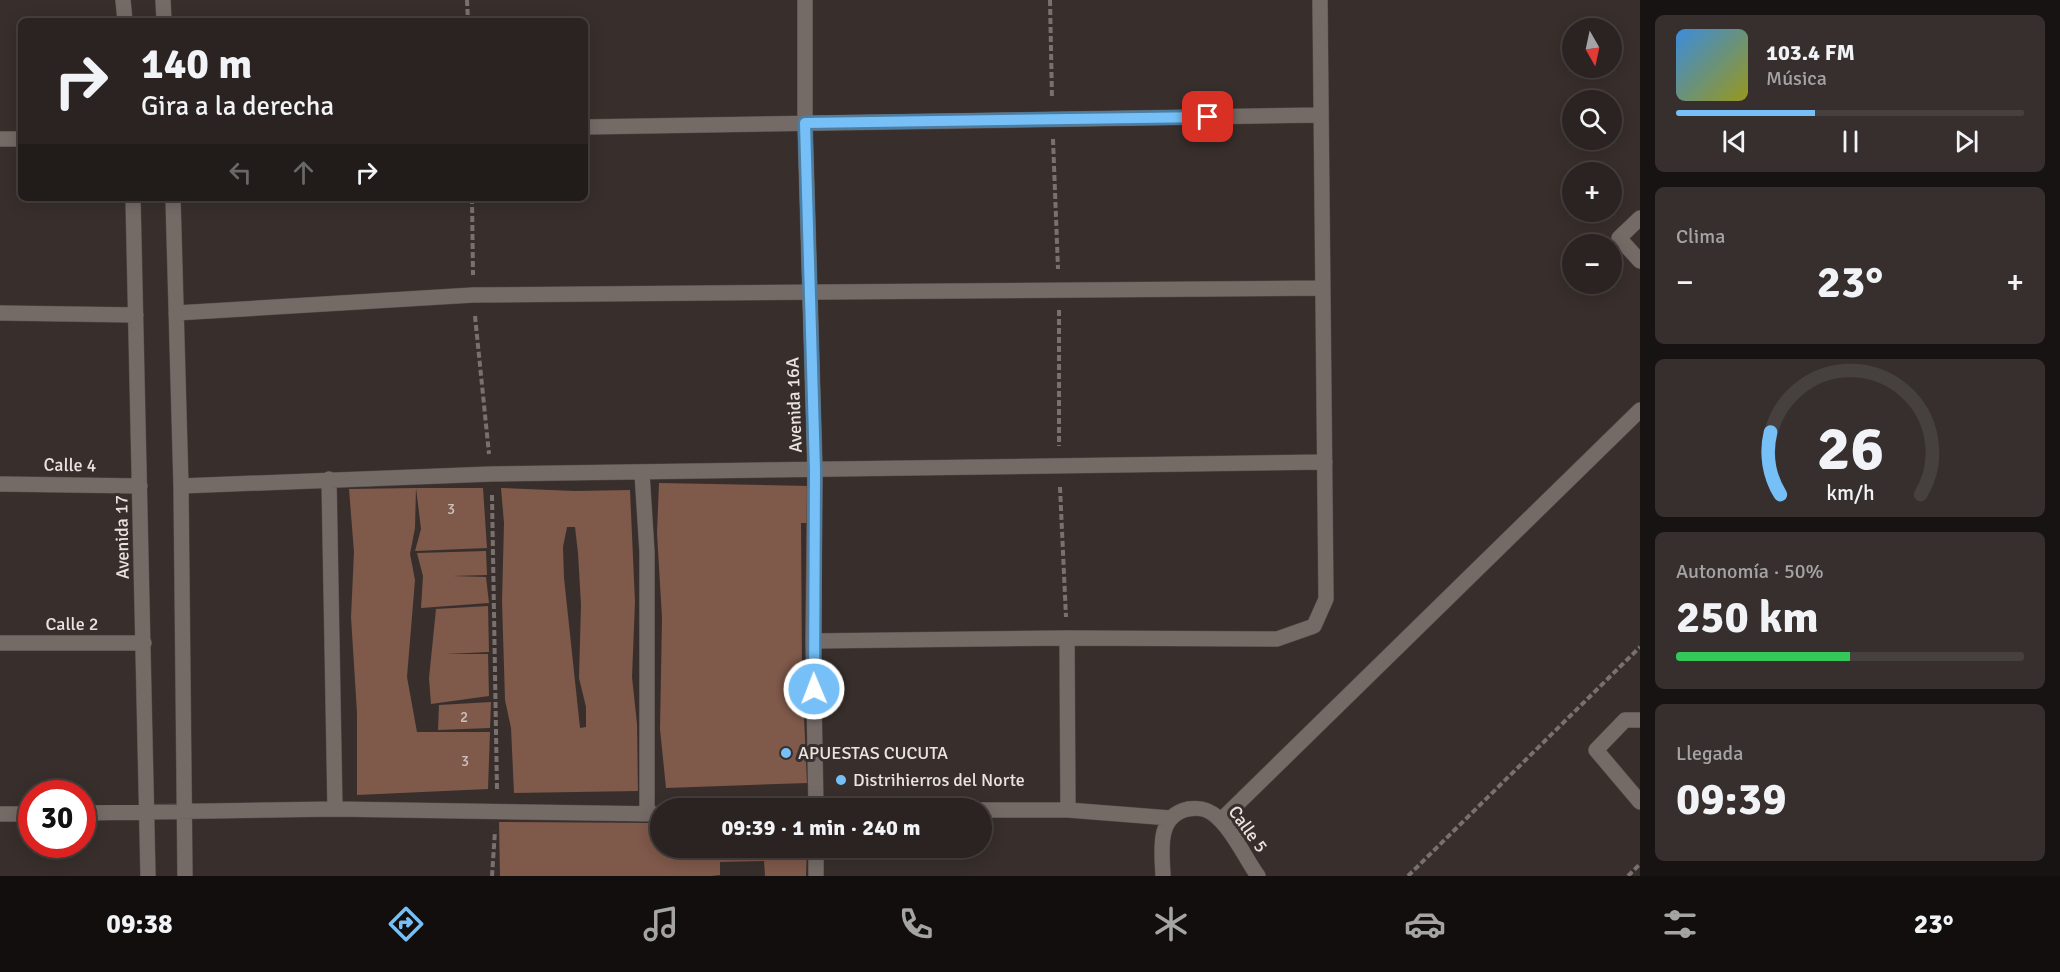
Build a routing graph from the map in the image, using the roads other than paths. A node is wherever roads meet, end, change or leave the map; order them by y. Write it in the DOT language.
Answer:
graph roads {
  1 [pos="123,0"];
  2 [pos="163,0"];
  3 [pos="805,0"];
  4 [pos="1320,0"];
  5 [pos="124,18"];
  6 [pos="164,18"];
  7 [pos="1319,115"];
  8 [pos="805,123"];
  9 [pos="588,127"];
  10 [pos="0,139"];
  11 [pos="18,139"];
  12 [pos="133,201"];
  13 [pos="173,201"];
  14 [pos="1640,218"];
  15 [pos="1640,261"];
  16 [pos="1322,288"];
  17 [pos="810,291"];
  18 [pos="0,313"];
  19 [pos="176,314"];
  20 [pos="136,315"];
  21 [pos="1640,410"];
  22 [pos="1325,462"];
  23 [pos="815,470"];
  24 [pos="642,473"];
  25 [pos="329,479"];
  26 [pos="0,484"];
  27 [pos="140,486"];
  28 [pos="181,486"];
  29 [pos="1067,638"];
  30 [pos="813,641"];
  31 [pos="144,643"];
  32 [pos="0,644"];
  33 [pos="1640,720"];
  34 [pos="653,798"];
  35 [pos="816,798"];
  36 [pos="1640,802"];
  37 [pos="335,809"];
  38 [pos="992,810"];
  39 [pos="1068,810"];
  40 [pos="148,812"];
  41 [pos="186,812"];
  42 [pos="96,813"];
  43 [pos="0,814"];
  44 [pos="18,814"];
  45 [pos="650,814"];
  46 [pos="1170,818"];
  47 [pos="1221,820"];
  48 [pos="816,858"];
  49 [pos="148,876"];
  50 [pos="185,876"];
  51 [pos="816,876"];
  52 [pos="1163,876"];
  53 [pos="1258,876"];
  1 -- 5 [label="street"];
  2 -- 6 [label="street"];
  3 -- 8 [label="street, Avenida 16A"];
  4 -- 7 [label="street"];
  7 -- 8 [label="street"];
  7 -- 16 [label="street"];
  8 -- 9 [label="street"];
  8 -- 17 [label="street, Avenida 16A"];
  10 -- 11 [label="street"];
  12 -- 20 [label="street, Avenida 17"];
  13 -- 19 [label="street"];
  14 -- 15 [label="street"];
  16 -- 17 [label="street"];
  16 -- 22 [label="street"];
  17 -- 19 [label="street"];
  17 -- 23 [label="street, Avenida 16A"];
  18 -- 20 [label="street"];
  19 -- 28 [label="street"];
  20 -- 27 [label="street, Avenida 17"];
  21 -- 47 [label="street"];
  22 -- 23 [label="street"];
  22 -- 29 [label="street"];
  23 -- 24 [label="street"];
  23 -- 30 [label="street, Avenida 16A"];
  24 -- 25 [label="street"];
  24 -- 34 [label="street"];
  25 -- 28 [label="street"];
  25 -- 37 [label="street"];
  26 -- 27 [label="street, Calle 4"];
  27 -- 31 [label="street, Avenida 17"];
  28 -- 41 [label="street"];
  29 -- 30 [label="street"];
  29 -- 39 [label="street"];
  30 -- 35 [label="street, Avenida 16A"];
  31 -- 32 [label="street, Calle 2"];
  31 -- 40 [label="street, Avenida 17"];
  33 -- 36 [label="street"];
  37 -- 41 [label="street"];
  37 -- 45 [label="street"];
  38 -- 39 [label="street"];
  39 -- 46 [label="street"];
  40 -- 41 [label="street"];
  40 -- 42 [label="street"];
  40 -- 49 [label="street, Avenida 17"];
  41 -- 50 [label="street"];
  43 -- 44 [label="street"];
  46 -- 47 [label="street, Calle 5"];
  46 -- 52 [label="street"];
  47 -- 53 [label="street, Calle 5"];
  48 -- 51 [label="street"];
}
